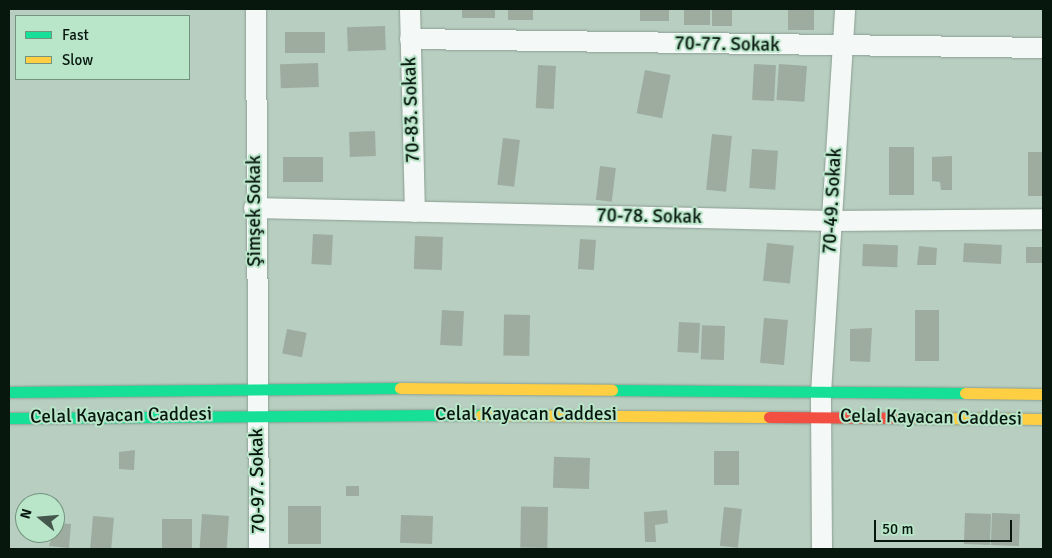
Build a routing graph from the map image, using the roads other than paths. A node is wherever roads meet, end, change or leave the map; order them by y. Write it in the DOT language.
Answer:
graph roads {
  1 [pos="256,9"];
  2 [pos="410,9"];
  3 [pos="845,9"];
  4 [pos="410,39"];
  5 [pos="842,48"];
  6 [pos="1043,48"];
  7 [pos="254,208"];
  8 [pos="415,212"];
  9 [pos="1043,219"];
  10 [pos="832,221"];
  11 [pos="257,387"];
  12 [pos="9,392"];
  13 [pos="821,393"];
  14 [pos="1043,394"];
  15 [pos="258,413"];
  16 [pos="821,417"];
  17 [pos="9,418"];
  18 [pos="1043,420"];
  19 [pos="259,549"];
  20 [pos="822,549"];
  1 -- 7 [label="street, Şimşek Sokak"];
  2 -- 4 [label="street, 70-83. Sokak"];
  3 -- 5 [label="street, 70-49. Sokak"];
  4 -- 5 [label="street, 70-77. Sokak"];
  4 -- 8 [label="street, 70-83. Sokak"];
  5 -- 6 [label="street, 70-77. Sokak"];
  5 -- 10 [label="street, 70-49. Sokak"];
  7 -- 8 [label="street, 70-78. Sokak"];
  7 -- 11 [label="street, Şimşek Sokak"];
  8 -- 10 [label="street, 70-78. Sokak"];
  9 -- 10 [label="street, 70-78. Sokak"];
  10 -- 13 [label="street, 70-49. Sokak"];
  11 -- 12 [label="street, Celal Kayacan Caddesi"];
  11 -- 13 [label="street, Celal Kayacan Caddesi"];
  11 -- 15 [label="street, Şimşek Sokak"];
  13 -- 14 [label="street, Celal Kayacan Caddesi"];
  13 -- 16 [label="street, 70-49. Sokak"];
  15 -- 16 [label="street, Celal Kayacan Caddesi"];
  15 -- 17 [label="street, Celal Kayacan Caddesi"];
  15 -- 19 [label="street, 70-97. Sokak"];
  16 -- 18 [label="street, Celal Kayacan Caddesi"];
  16 -- 20 [label="street, 70-49. Sokak"];
}
